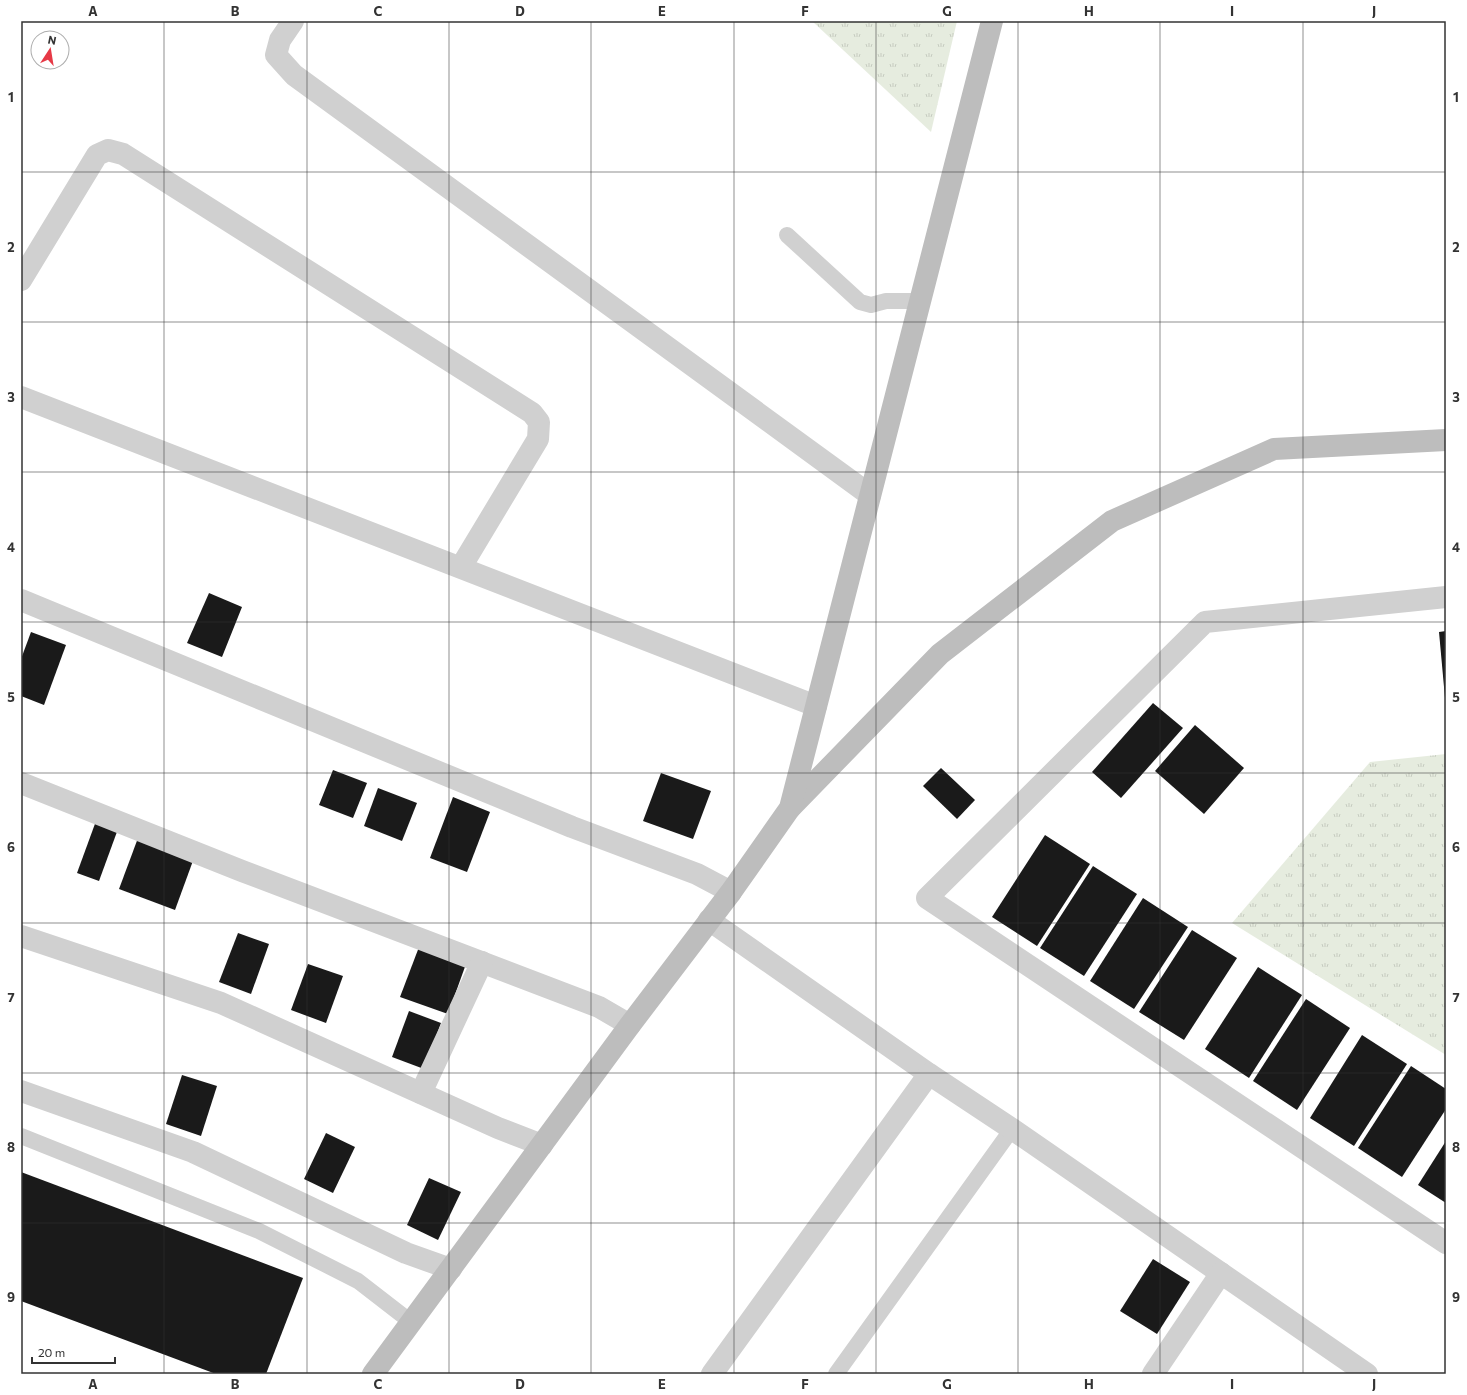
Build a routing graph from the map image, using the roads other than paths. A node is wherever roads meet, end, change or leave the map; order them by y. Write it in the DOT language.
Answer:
graph roads {
  1 [pos="293,21"];
  2 [pos="992,21"];
  3 [pos="787,235"];
  4 [pos="21,280"];
  5 [pos="920,301"];
  6 [pos="21,397"];
  7 [pos="1446,440"];
  8 [pos="870,495"];
  9 [pos="461,568"];
  10 [pos="1446,597"];
  11 [pos="21,600"];
  12 [pos="816,706"];
  13 [pos="21,783"];
  14 [pos="790,808"];
  15 [pos="731,892"];
  16 [pos="709,920"];
  17 [pos="21,936"];
  18 [pos="482,962"];
  19 [pos="630,1024"];
  20 [pos="929,1074"];
  21 [pos="21,1091"];
  22 [pos="422,1093"];
  23 [pos="1012,1129"];
  24 [pos="21,1136"];
  25 [pos="542,1144"];
  26 [pos="1446,1243"];
  27 [pos="450,1269"];
  28 [pos="1221,1273"];
  29 [pos="411,1322"];
  30 [pos="373,1374"];
  31 [pos="712,1374"];
  32 [pos="836,1374"];
  33 [pos="1153,1374"];
  34 [pos="1366,1374"];
  1 -- 8 [label="street"];
  2 -- 5 [label="main road"];
  3 -- 5 [label="lane"];
  4 -- 9 [label="street"];
  5 -- 8 [label="main road"];
  6 -- 9 [label="street"];
  7 -- 14 [label="main road"];
  8 -- 12 [label="main road"];
  9 -- 12 [label="street"];
  10 -- 26 [label="street"];
  11 -- 15 [label="street"];
  12 -- 14 [label="main road"];
  13 -- 18 [label="street"];
  14 -- 15 [label="main road"];
  15 -- 16 [label="main road"];
  16 -- 19 [label="main road"];
  16 -- 20 [label="street"];
  17 -- 22 [label="street"];
  18 -- 19 [label="street"];
  18 -- 22 [label="street"];
  19 -- 25 [label="main road"];
  20 -- 23 [label="street"];
  20 -- 31 [label="street"];
  21 -- 27 [label="street"];
  22 -- 25 [label="street"];
  23 -- 28 [label="street"];
  23 -- 32 [label="lane"];
  24 -- 29 [label="lane"];
  25 -- 27 [label="main road"];
  27 -- 29 [label="main road"];
  28 -- 33 [label="street"];
  28 -- 34 [label="street"];
  29 -- 30 [label="main road"];
}
